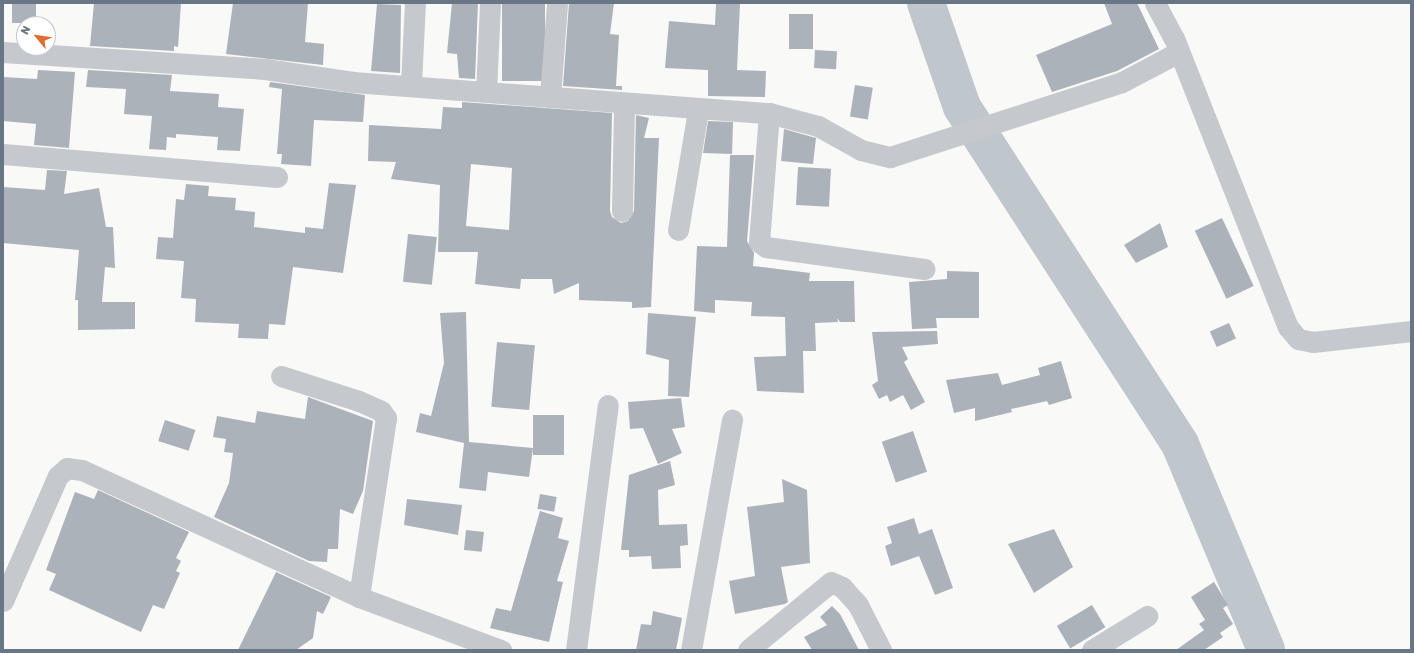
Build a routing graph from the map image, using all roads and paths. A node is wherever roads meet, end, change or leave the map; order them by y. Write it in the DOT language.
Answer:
graph roads {
  1 [pos="415,3"];
  2 [pos="490,3"];
  3 [pos="557,3"];
  4 [pos="1155,3"];
  5 [pos="3,52"];
  6 [pos="1179,52"];
  7 [pos="411,84"];
  8 [pos="486,92"];
  9 [pos="550,97"];
  10 [pos="624,103"];
  11 [pos="698,110"];
  12 [pos="769,113"];
  13 [pos="3,154"];
  14 [pos="277,177"];
  15 [pos="622,211"];
  16 [pos="678,230"];
  17 [pos="924,268"];
  18 [pos="1411,331"];
  19 [pos="281,376"];
  20 [pos="608,405"];
  21 [pos="732,420"];
  22 [pos="359,598"];
  23 [pos="3,601"];
  24 [pos="1147,616"];
  25 [pos="501,650"];
  26 [pos="576,650"];
  27 [pos="691,650"];
  28 [pos="748,650"];
  29 [pos="881,650"];
  30 [pos="1092,650"];
  1 -- 7 [label="street"];
  2 -- 8 [label="street"];
  3 -- 9 [label="street"];
  4 -- 6 [label="street"];
  5 -- 7 [label="street"];
  6 -- 12 [label="street"];
  6 -- 18 [label="street"];
  7 -- 8 [label="street"];
  8 -- 9 [label="street"];
  9 -- 10 [label="street"];
  10 -- 11 [label="street"];
  10 -- 15 [label="street"];
  11 -- 12 [label="street"];
  11 -- 16 [label="street"];
  12 -- 17 [label="street"];
  13 -- 14 [label="street"];
  19 -- 22 [label="street"];
  20 -- 26 [label="street"];
  21 -- 27 [label="street"];
  22 -- 23 [label="street"];
  22 -- 25 [label="street"];
  24 -- 30 [label="street"];
  28 -- 29 [label="street"];
}
